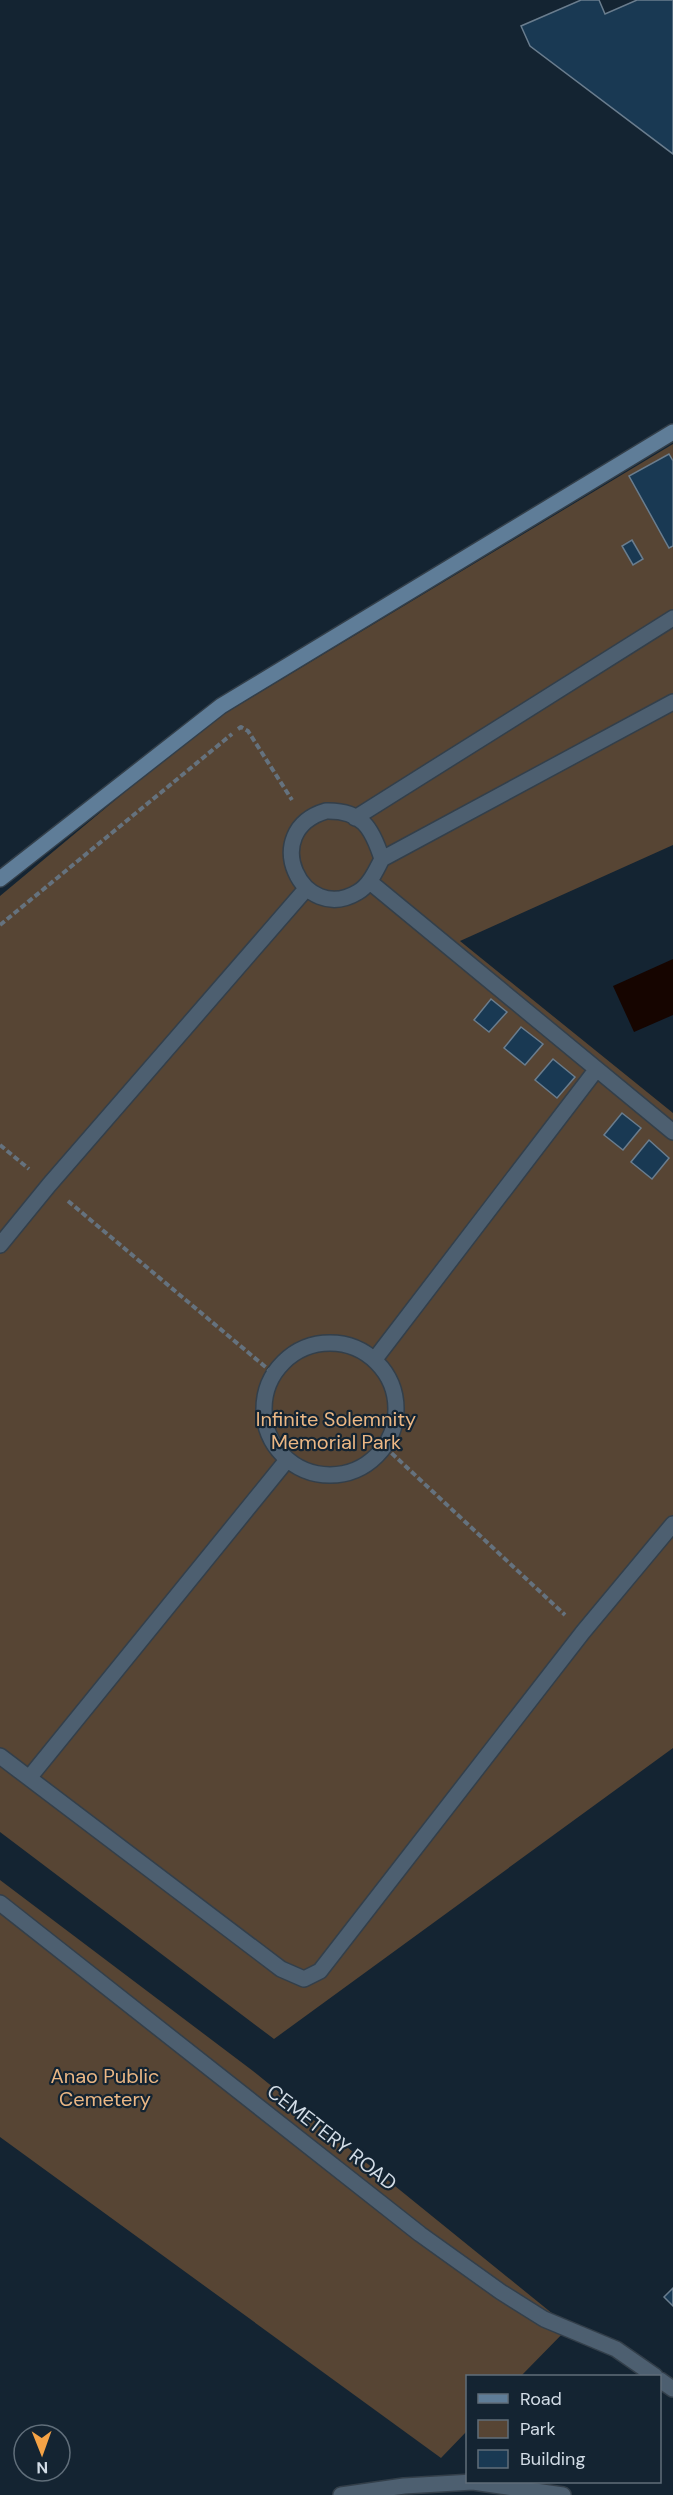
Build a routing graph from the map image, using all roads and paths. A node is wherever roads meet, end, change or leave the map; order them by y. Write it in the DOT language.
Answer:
graph roads {
  1 [pos="673,432"];
  2 [pos="673,618"];
  3 [pos="673,702"];
  4 [pos="355,818"];
  5 [pos="305,821"];
  6 [pos="382,859"];
  7 [pos="0,879"];
  8 [pos="370,882"];
  9 [pos="306,889"];
  10 [pos="0,925"];
  11 [pos="596,1070"];
  12 [pos="673,1132"];
  13 [pos="0,1145"];
  14 [pos="49,1185"];
  15 [pos="0,1245"];
  16 [pos="375,1359"];
  17 [pos="275,1375"];
  18 [pos="385,1447"];
  19 [pos="287,1460"];
  20 [pos="673,1524"];
  21 [pos="583,1632"];
  22 [pos="0,1756"];
  23 [pos="29,1778"];
  24 [pos="0,1903"];
  25 [pos="654,2375"];
  26 [pos="466,2483"];
  27 [pos="480,2483"];
  28 [pos="341,2495"];
  29 [pos="563,2495"];
  1 -- 7 [label="street"];
  2 -- 4 [label="street"];
  3 -- 6 [label="street"];
  4 -- 5 [label="street"];
  4 -- 6 [label="street"];
  5 -- 9 [label="street"];
  5 -- 10 [label="path"];
  6 -- 8 [label="street"];
  8 -- 9 [label="street"];
  8 -- 11 [label="street"];
  9 -- 14 [label="street"];
  11 -- 12 [label="street"];
  11 -- 16 [label="street"];
  13 -- 14 [label="path"];
  14 -- 15 [label="street"];
  14 -- 17 [label="path"];
  16 -- 17 [label="street"];
  16 -- 18 [label="street"];
  17 -- 19 [label="street"];
  18 -- 19 [label="street"];
  18 -- 21 [label="path"];
  19 -- 23 [label="street"];
  20 -- 21 [label="street"];
  21 -- 23 [label="street"];
  22 -- 23 [label="street"];
  24 -- 25 [label="street, CEMETERY ROAD"];
  26 -- 28 [label="street"];
  27 -- 29 [label="street"];
}
